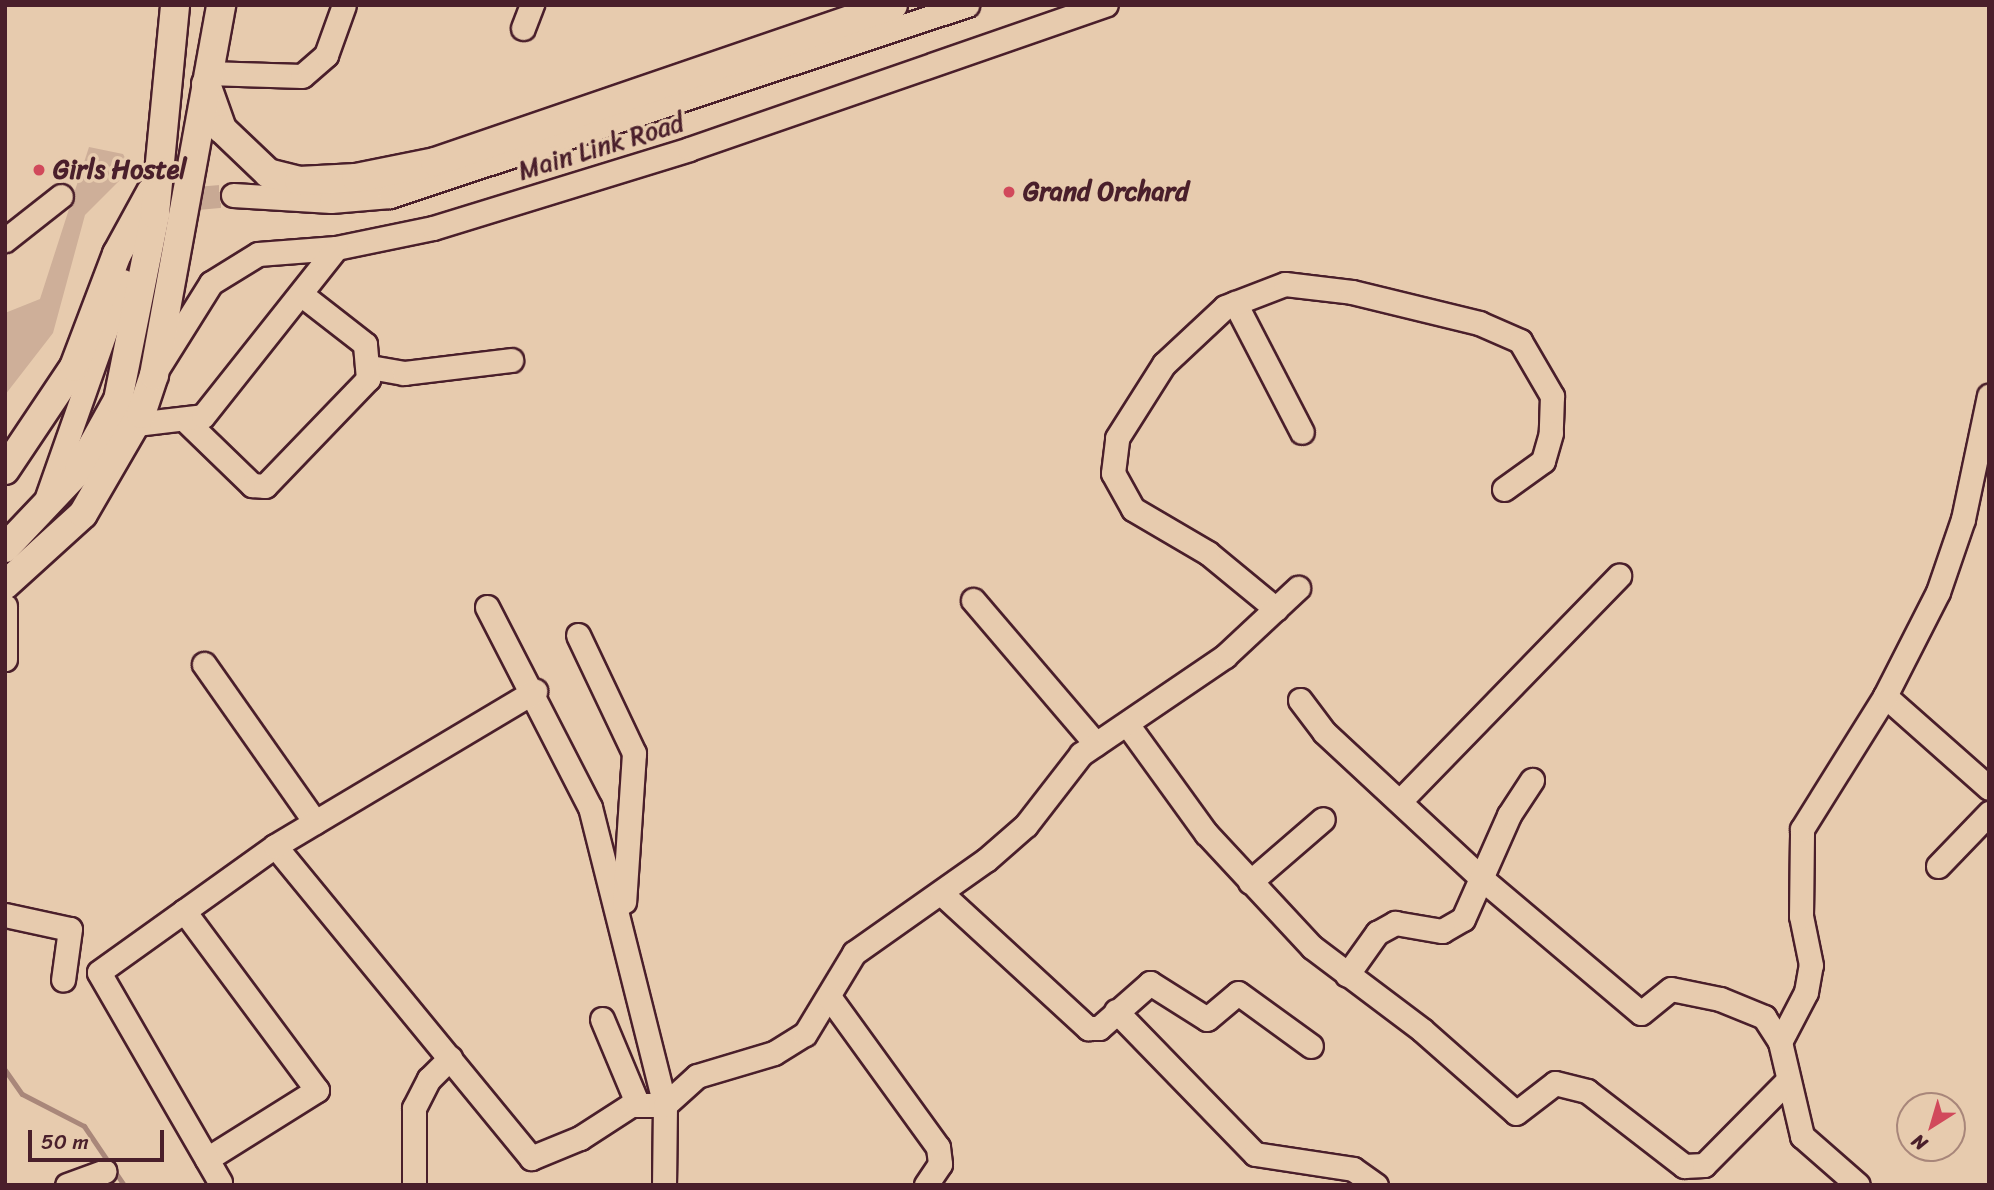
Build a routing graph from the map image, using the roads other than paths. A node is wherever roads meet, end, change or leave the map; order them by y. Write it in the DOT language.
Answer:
graph roads {
  1 [pos="175,5"];
  2 [pos="221,5"];
  3 [pos="344,5"];
  4 [pos="532,5"];
  5 [pos="893,5"];
  6 [pos="967,5"];
  7 [pos="1107,5"];
  8 [pos="523,28"];
  9 [pos="207,79"];
  10 [pos="159,171"];
  11 [pos="233,195"];
  12 [pos="61,196"];
  13 [pos="5,240"];
  14 [pos="336,248"];
  15 [pos="123,281"];
  16 [pos="302,295"];
  17 [pos="1234,303"];
  18 [pos="511,360"];
  19 [pos="370,367"];
  20 [pos="154,375"];
  21 [pos="1989,396"];
  22 [pos="187,422"];
  23 [pos="136,424"];
  24 [pos="1302,432"];
  25 [pos="5,470"];
  26 [pos="1504,489"];
  27 [pos="38,516"];
  28 [pos="5,548"];
  29 [pos="1619,576"];
  30 [pos="5,585"];
  31 [pos="1298,589"];
  32 [pos="973,600"];
  33 [pos="5,606"];
  34 [pos="487,607"];
  35 [pos="1276,609"];
  36 [pos="578,635"];
  37 [pos="5,659"];
  38 [pos="204,664"];
  39 [pos="535,691"];
  40 [pos="1885,696"];
  41 [pos="1300,700"];
  42 [pos="1127,723"];
  43 [pos="1096,744"];
  44 [pos="1532,780"];
  45 [pos="1989,788"];
  46 [pos="1401,800"];
  47 [pos="1989,813"];
  48 [pos="1323,819"];
  49 [pos="315,822"];
  50 [pos="275,846"];
  51 [pos="1938,866"];
  52 [pos="1481,878"];
  53 [pos="1250,882"];
  54 [pos="942,893"];
  55 [pos="184,911"];
  56 [pos="5,915"];
  57 [pos="623,930"];
  58 [pos="1347,975"];
  59 [pos="63,980"];
  60 [pos="830,998"];
  61 [pos="1116,1011"];
  62 [pos="602,1020"];
  63 [pos="1780,1042"];
  64 [pos="1311,1046"];
  65 [pos="450,1058"];
  66 [pos="1787,1081"];
  67 [pos="638,1105"];
  68 [pos="665,1105"];
  69 [pos="207,1159"];
  70 [pos="105,1171"];
  71 [pos="1332,1175"];
  72 [pos="220,1182"];
  73 [pos="66,1185"];
  74 [pos="414,1185"];
  75 [pos="664,1185"];
  76 [pos="926,1185"];
  77 [pos="1376,1185"];
  78 [pos="1858,1185"];
  1 -- 10 [label="main road"];
  2 -- 9 [label="main road"];
  3 -- 9 [label="street"];
  4 -- 8 [label="street"];
  5 -- 9 [label="main road"];
  6 -- 11 [label="street, Main Link Road"];
  7 -- 14 [label="street, Main Link Road"];
  9 -- 20 [label="main road"];
  10 -- 25 [label="main road"];
  10 -- 27 [label="main road"];
  12 -- 13 [label="street"];
  14 -- 16 [label="street"];
  14 -- 20 [label="street, Main Link Road"];
  15 -- 27 [label="street"];
  16 -- 19 [label="street"];
  16 -- 22 [label="street"];
  17 -- 24 [label="street"];
  17 -- 26 [label="street"];
  17 -- 35 [label="street"];
  18 -- 19 [label="street"];
  19 -- 22 [label="street"];
  20 -- 23 [label="main road"];
  21 -- 40 [label="street"];
  22 -- 23 [label="street"];
  23 -- 30 [label="main road"];
  27 -- 28 [label="main road"];
  29 -- 46 [label="street"];
  31 -- 35 [label="street"];
  32 -- 43 [label="street"];
  33 -- 37 [label="street"];
  34 -- 39 [label="street"];
  35 -- 42 [label="street"];
  36 -- 57 [label="street"];
  38 -- 49 [label="street"];
  39 -- 49 [label="street"];
  39 -- 57 [label="street"];
  40 -- 45 [label="street"];
  40 -- 63 [label="street"];
  41 -- 46 [label="street"];
  42 -- 43 [label="street"];
  42 -- 53 [label="street"];
  43 -- 54 [label="street"];
  44 -- 52 [label="street"];
  46 -- 52 [label="street"];
  47 -- 51 [label="street"];
  48 -- 53 [label="street"];
  49 -- 50 [label="street"];
  50 -- 55 [label="street"];
  50 -- 65 [label="street"];
  52 -- 58 [label="street"];
  52 -- 63 [label="street"];
  53 -- 58 [label="street"];
  54 -- 60 [label="street"];
  54 -- 61 [label="street"];
  55 -- 69 [label="street"];
  55 -- 69 [label="street"];
  56 -- 59 [label="street"];
  57 -- 68 [label="street"];
  58 -- 66 [label="street"];
  60 -- 68 [label="street"];
  60 -- 76 [label="street"];
  61 -- 64 [label="street"];
  61 -- 71 [label="street"];
  62 -- 67 [label="street"];
  63 -- 66 [label="street"];
  65 -- 67 [label="street"];
  65 -- 74 [label="street"];
  66 -- 78 [label="street"];
  67 -- 68 [label="street"];
  68 -- 75 [label="street"];
  69 -- 72 [label="street"];
  70 -- 73 [label="street"];
  71 -- 77 [label="street"];
}
